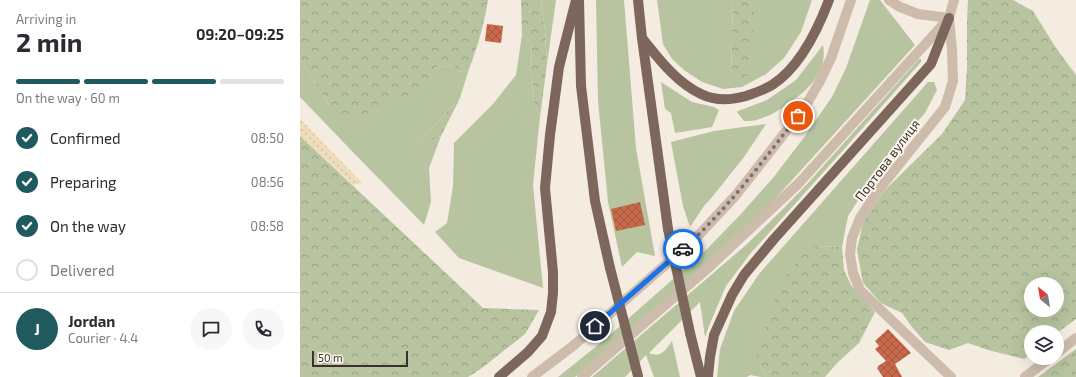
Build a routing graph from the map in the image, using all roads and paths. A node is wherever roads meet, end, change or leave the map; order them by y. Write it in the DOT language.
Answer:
graph roads {
  1 [pos="576,0"];
  2 [pos="579,0"];
  3 [pos="638,0"];
  4 [pos="829,0"];
  5 [pos="851,0"];
  6 [pos="889,0"];
  7 [pos="954,0"];
  8 [pos="949,18"];
  9 [pos="642,38"];
  10 [pos="1076,338"];
  11 [pos="1064,347"];
  12 [pos="1041,365"];
  13 [pos="499,377"];
  14 [pos="532,377"];
  15 [pos="582,377"];
  16 [pos="638,377"];
  17 [pos="701,377"];
  18 [pos="708,377"];
  19 [pos="951,377"];
  20 [pos="1025,377"];
  1 -- 13 [label="main road"];
  2 -- 16 [label="main road, bridge"];
  3 -- 9 [label="main road"];
  4 -- 9 [label="main road"];
  5 -- 14 [label="street"];
  6 -- 8 [label="street"];
  7 -- 8 [label="street"];
  8 -- 15 [label="street"];
  8 -- 18 [label="main road"];
  8 -- 19 [label="street, Портова вулиця"];
  9 -- 17 [label="main road, bridge"];
  10 -- 11 [label="street"];
  12 -- 20 [label="street"];
}
